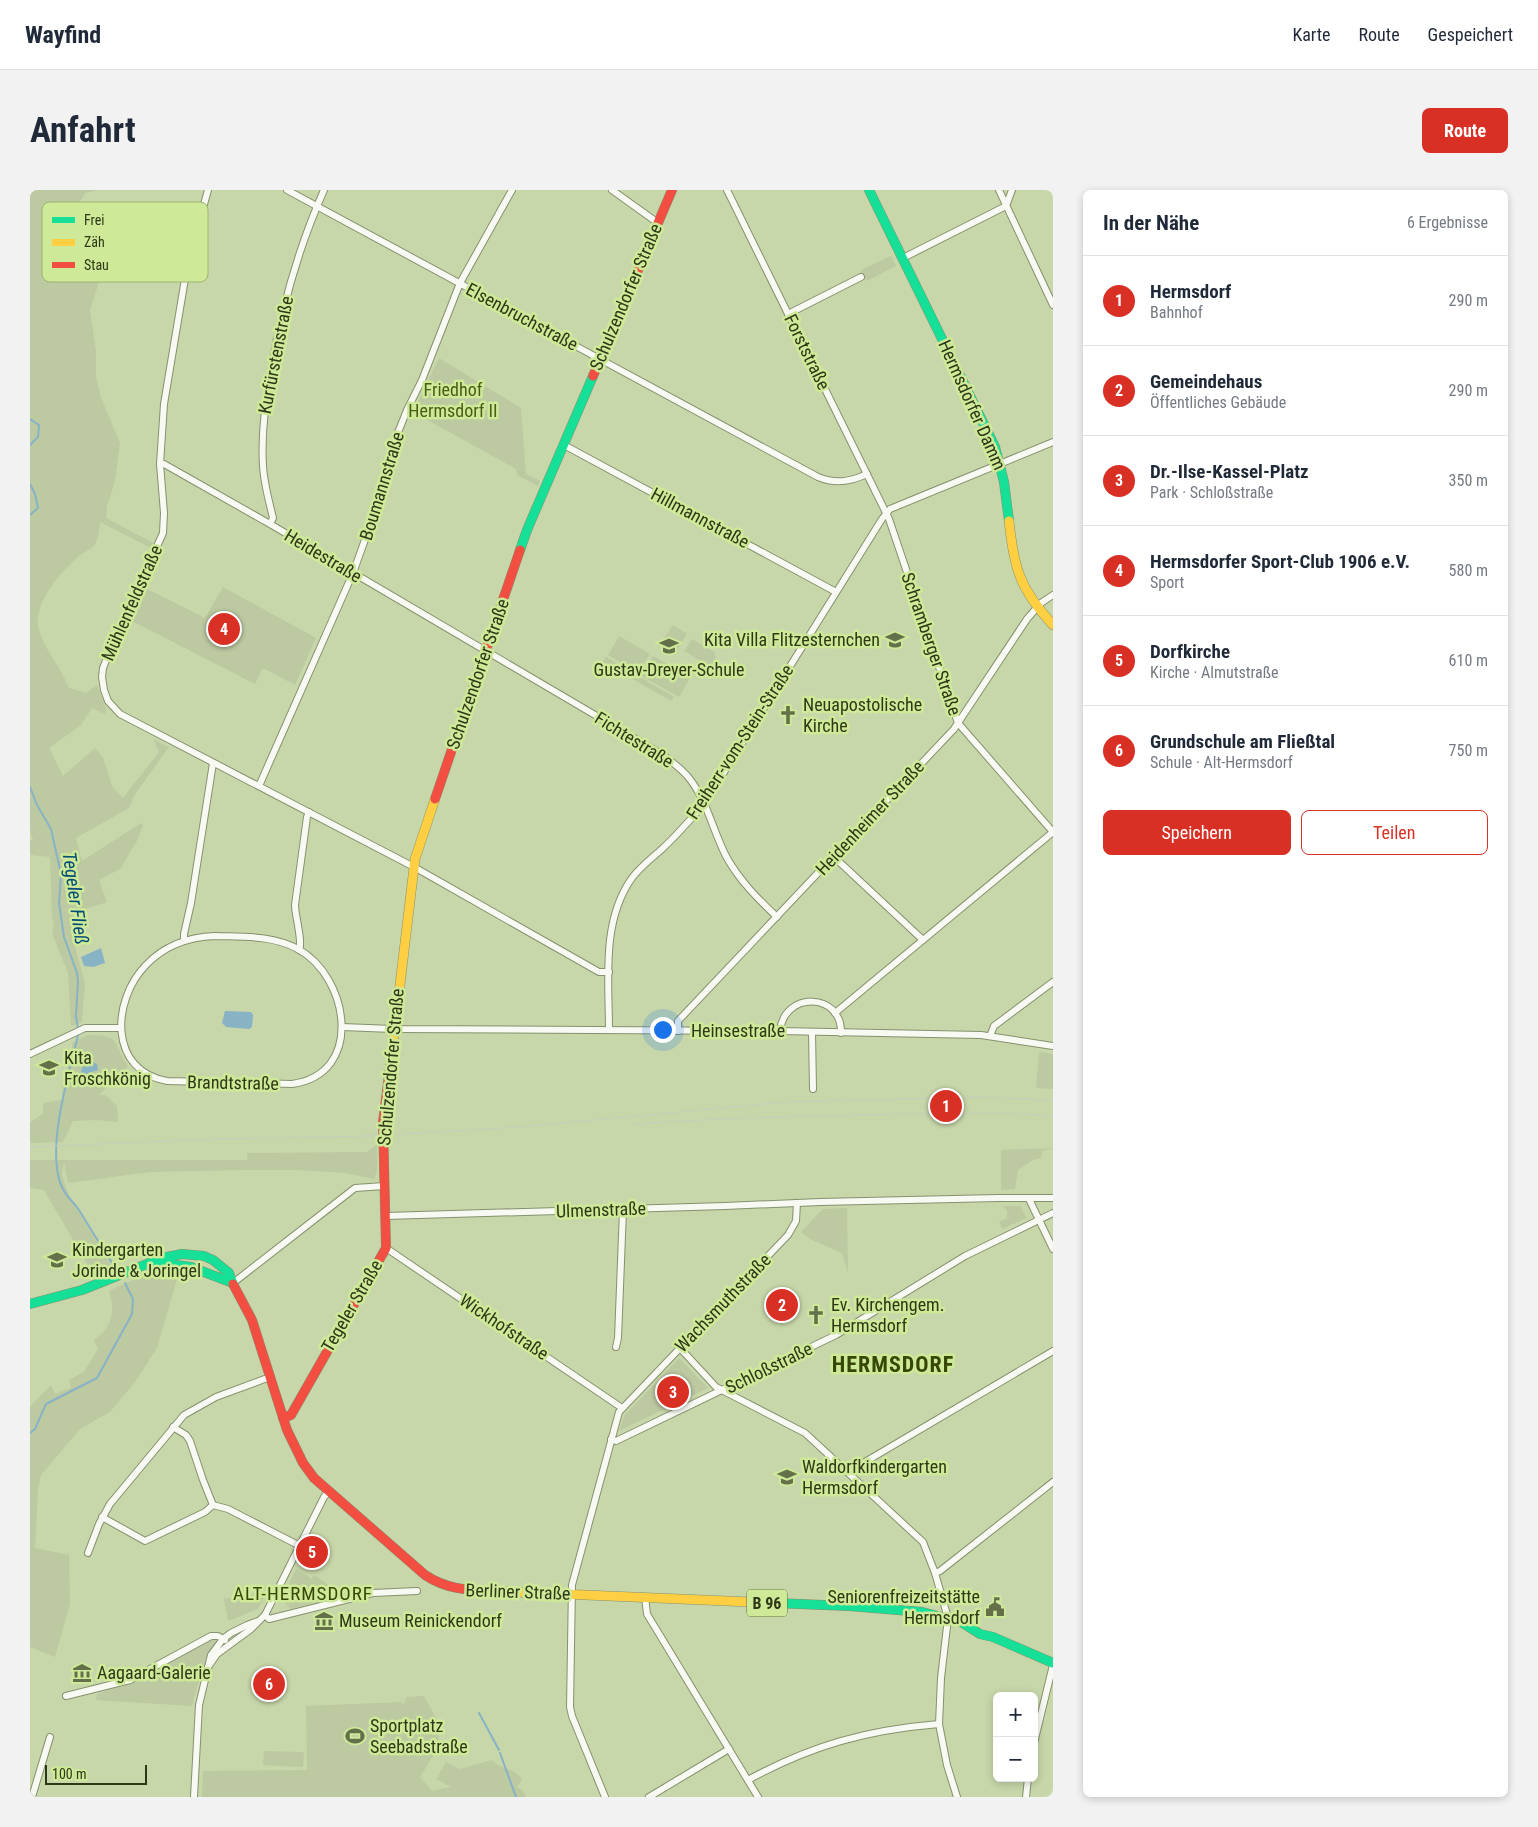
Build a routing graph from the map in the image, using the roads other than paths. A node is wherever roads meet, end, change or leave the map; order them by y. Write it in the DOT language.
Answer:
graph roads {
  1 [pos="287,190"];
  2 [pos="324,190"];
  3 [pos="512,190"];
  4 [pos="612,190"];
  5 [pos="672,190"];
  6 [pos="727,190"];
  7 [pos="869,190"];
  8 [pos="999,190"];
  9 [pos="1012,190"];
  10 [pos="317,206"];
  11 [pos="1006,206"];
  12 [pos="658,223"];
  13 [pos="903,258"];
  14 [pos="861,277"];
  15 [pos="184,282"];
  16 [pos="460,283"];
  17 [pos="1053,305"];
  18 [pos="788,314"];
  19 [pos="600,359"];
  20 [pos="1053,442"];
  21 [pos="564,445"];
  22 [pos="160,464"];
  23 [pos="1001,464"];
  24 [pos="867,474"];
  25 [pos="886,513"];
  26 [pos="270,524"];
  27 [pos="353,573"];
  28 [pos="836,592"];
  29 [pos="1053,595"];
  30 [pos="1037,608"];
  31 [pos="1053,625"];
  32 [pos="486,651"];
  33 [pos="958,724"];
  34 [pos="213,763"];
  35 [pos="259,786"];
  36 [pos="704,804"];
  37 [pos="309,812"];
  38 [pos="1053,832"];
  39 [pos="834,856"];
  40 [pos="414,867"];
  41 [pos="777,917"];
  42 [pos="184,940"];
  43 [pos="923,940"];
  44 [pos="299,950"];
  45 [pos="609,972"];
  46 [pos="1053,982"];
  47 [pos="835,1013"];
  48 [pos="342,1027"];
  49 [pos="121,1028"];
  50 [pos="393,1030"];
  51 [pos="609,1030"];
  52 [pos="678,1031"];
  53 [pos="780,1031"];
  54 [pos="812,1032"];
  55 [pos="841,1033"];
  56 [pos="990,1036"];
  57 [pos="1053,1046"];
  58 [pos="30,1054"];
  59 [pos="814,1089"];
  60 [pos="384,1184"];
  61 [pos="1053,1198"];
  62 [pos="1029,1199"];
  63 [pos="797,1203"];
  64 [pos="623,1210"];
  65 [pos="1053,1212"];
  66 [pos="386,1216"];
  67 [pos="1039,1220"];
  68 [pos="386,1248"];
  69 [pos="1053,1249"];
  70 [pos="153,1262"];
  71 [pos="233,1284"];
  72 [pos="30,1304"];
  73 [pos="616,1347"];
  74 [pos="680,1348"];
  75 [pos="1053,1351"];
  76 [pos="270,1377"];
  77 [pos="722,1390"];
  78 [pos="622,1408"];
  79 [pos="283,1418"];
  80 [pos="173,1427"];
  81 [pos="611,1440"];
  82 [pos="848,1472"];
  83 [pos="1053,1482"];
  84 [pos="329,1491"];
  85 [pos="213,1505"];
  86 [pos="102,1517"];
  87 [pos="300,1546"];
  88 [pos="88,1553"];
  89 [pos="935,1573"];
  90 [pos="418,1591"];
  91 [pos="572,1594"];
  92 [pos="645,1597"];
  93 [pos="265,1615"];
  94 [pos="948,1618"];
  95 [pos="258,1621"];
  96 [pos="223,1639"];
  97 [pos="229,1645"];
  98 [pos="1053,1664"];
  99 [pos="208,1667"];
  100 [pos="66,1696"];
  101 [pos="939,1724"];
  102 [pos="50,1737"];
  103 [pos="1035,1737"];
  104 [pos="729,1749"];
  105 [pos="748,1780"];
  106 [pos="1028,1782"];
  107 [pos="32,1797"];
  108 [pos="194,1797"];
  109 [pos="605,1797"];
  110 [pos="650,1797"];
  111 [pos="758,1797"];
  112 [pos="957,1797"];
  113 [pos="1026,1797"];
  1 -- 10 [label="street, Elsenbruchstraße"];
  2 -- 10 [label="street, Kurfürstenstraße"];
  3 -- 16 [label="street, Boumannstraße"];
  4 -- 12 [label="street"];
  5 -- 12 [label="main road, Schulzendorfer Straße"];
  6 -- 18 [label="street, Forststraße"];
  7 -- 13 [label="main road, Hermsdorfer Damm"];
  8 -- 11 [label="street"];
  9 -- 11 [label="street"];
  10 -- 16 [label="street, Elsenbruchstraße"];
  10 -- 26 [label="street, Kurfürstenstraße"];
  11 -- 13 [label="street"];
  11 -- 17 [label="street"];
  12 -- 19 [label="main road, Schulzendorfer Straße"];
  13 -- 23 [label="main road, Hermsdorfer Damm"];
  14 -- 18 [label="street"];
  15 -- 22 [label="street, Mühlenfeldstraße"];
  16 -- 19 [label="street, Elsenbruchstraße"];
  16 -- 27 [label="street, Boumannstraße"];
  18 -- 24 [label="street, Forststraße"];
  19 -- 21 [label="main road, Schulzendorfer Straße"];
  19 -- 24 [label="street, Elsenbruchstraße"];
  20 -- 23 [label="street"];
  21 -- 28 [label="street, Hillmannstraße"];
  21 -- 32 [label="main road, Schulzendorfer Straße"];
  22 -- 26 [label="street, Heidestraße"];
  22 -- 34 [label="street, Mühlenfeldstraße"];
  23 -- 25 [label="street"];
  23 -- 30 [label="main road, Hermsdorfer Damm"];
  24 -- 25 [label="street, Forststraße"];
  25 -- 28 [label="street, Freiherr-vom-Stein-Straße"];
  25 -- 33 [label="street, Schramberger Straße"];
  26 -- 27 [label="street, Heidestraße"];
  27 -- 32 [label="street, Heidestraße"];
  27 -- 35 [label="street, Boumannstraße"];
  28 -- 36 [label="street, Freiherr-vom-Stein-Straße"];
  29 -- 30 [label="street, Heidenheimer Straße"];
  30 -- 31 [label="main road, Hermsdorfer Damm"];
  30 -- 33 [label="street, Heidenheimer Straße"];
  32 -- 36 [label="street, Fichtestraße"];
  32 -- 40 [label="main road, Schulzendorfer Straße"];
  33 -- 38 [label="street, Schramberger Straße"];
  33 -- 39 [label="street, Heidenheimer Straße"];
  34 -- 35 [label="street, Mühlenfeldstraße"];
  34 -- 42 [label="street"];
  35 -- 37 [label="street, Mühlenfeldstraße"];
  36 -- 41 [label="street, Fichtestraße"];
  36 -- 45 [label="street, Freiherr-vom-Stein-Straße"];
  37 -- 40 [label="street, Mühlenfeldstraße"];
  37 -- 44 [label="street"];
  38 -- 43 [label="street"];
  39 -- 41 [label="street, Heidenheimer Straße"];
  39 -- 43 [label="street"];
  40 -- 45 [label="street, Mühlenfeldstraße"];
  40 -- 50 [label="main road, Schulzendorfer Straße"];
  41 -- 52 [label="street, Heidenheimer Straße"];
  42 -- 44 [label="street, Brandtstraße"];
  42 -- 49 [label="street, Brandtstraße"];
  43 -- 47 [label="street"];
  44 -- 48 [label="street, Brandtstraße"];
  45 -- 51 [label="street, Freiherr-vom-Stein-Straße"];
  46 -- 56 [label="street"];
  47 -- 53 [label="street"];
  47 -- 55 [label="street"];
  48 -- 49 [label="street, Brandtstraße"];
  48 -- 50 [label="street"];
  49 -- 58 [label="street"];
  50 -- 51 [label="street, Heinsestraße"];
  50 -- 60 [label="main road, Schulzendorfer Straße"];
  51 -- 52 [label="street, Heinsestraße"];
  52 -- 53 [label="street, Heinsestraße"];
  53 -- 54 [label="street, Heinsestraße"];
  54 -- 55 [label="street, Heinsestraße"];
  54 -- 59 [label="street"];
  55 -- 56 [label="street, Heinsestraße"];
  56 -- 57 [label="street, Heinsestraße"];
  60 -- 66 [label="main road, Tegeler Straße"];
  60 -- 71 [label="street"];
  61 -- 62 [label="street, Ulmenstraße"];
  62 -- 63 [label="street, Ulmenstraße"];
  62 -- 67 [label="street"];
  63 -- 64 [label="street, Ulmenstraße"];
  63 -- 74 [label="street, Wachsmuthstraße"];
  64 -- 66 [label="street, Ulmenstraße"];
  64 -- 73 [label="street"];
  65 -- 67 [label="street, Schloßstraße"];
  66 -- 68 [label="main road, Tegeler Straße"];
  67 -- 69 [label="street"];
  67 -- 77 [label="street, Schloßstraße"];
  68 -- 78 [label="street, Wickhofstraße"];
  68 -- 79 [label="main road, Tegeler Straße"];
  70 -- 71 [label="main road, Berliner Straße / B 96"];
  70 -- 71 [label="main road, Berliner Straße / B 96"];
  70 -- 72 [label="main road, Berliner Straße / B 96"];
  71 -- 76 [label="main road, Berliner Straße / B 96"];
  74 -- 77 [label="street"];
  74 -- 78 [label="street, Wachsmuthstraße"];
  75 -- 82 [label="street"];
  76 -- 79 [label="main road, Berliner Straße / B 96"];
  76 -- 80 [label="street"];
  77 -- 81 [label="street, Schloßstraße"];
  77 -- 82 [label="street"];
  78 -- 81 [label="street, Wachsmuthstraße"];
  79 -- 84 [label="main road, Berliner Straße / B 96"];
  80 -- 85 [label="street"];
  80 -- 86 [label="street"];
  81 -- 91 [label="street, Wachsmuthstraße"];
  82 -- 89 [label="street"];
  83 -- 89 [label="street"];
  84 -- 87 [label="street"];
  84 -- 91 [label="main road, Berliner Straße / B 96"];
  85 -- 86 [label="street"];
  85 -- 87 [label="street"];
  86 -- 88 [label="street"];
  87 -- 93 [label="street"];
  89 -- 94 [label="street"];
  90 -- 93 [label="street"];
  91 -- 92 [label="main road, Berliner Straße / B 96"];
  91 -- 109 [label="street, Wachsmuthstraße"];
  92 -- 94 [label="main road, Berliner Straße / B 96"];
  92 -- 104 [label="street"];
  93 -- 95 [label="street"];
  94 -- 98 [label="main road, Berliner Straße / B 96"];
  94 -- 101 [label="street"];
  95 -- 96 [label="street"];
  95 -- 97 [label="street"];
  96 -- 97 [label="street"];
  96 -- 99 [label="street"];
  96 -- 100 [label="street"];
  97 -- 99 [label="street"];
  98 -- 103 [label="street"];
  99 -- 108 [label="street"];
  101 -- 105 [label="street"];
  101 -- 112 [label="street"];
  102 -- 107 [label="street"];
  104 -- 105 [label="street"];
  104 -- 110 [label="street"];
  105 -- 111 [label="street"];
  106 -- 113 [label="street"];
}
